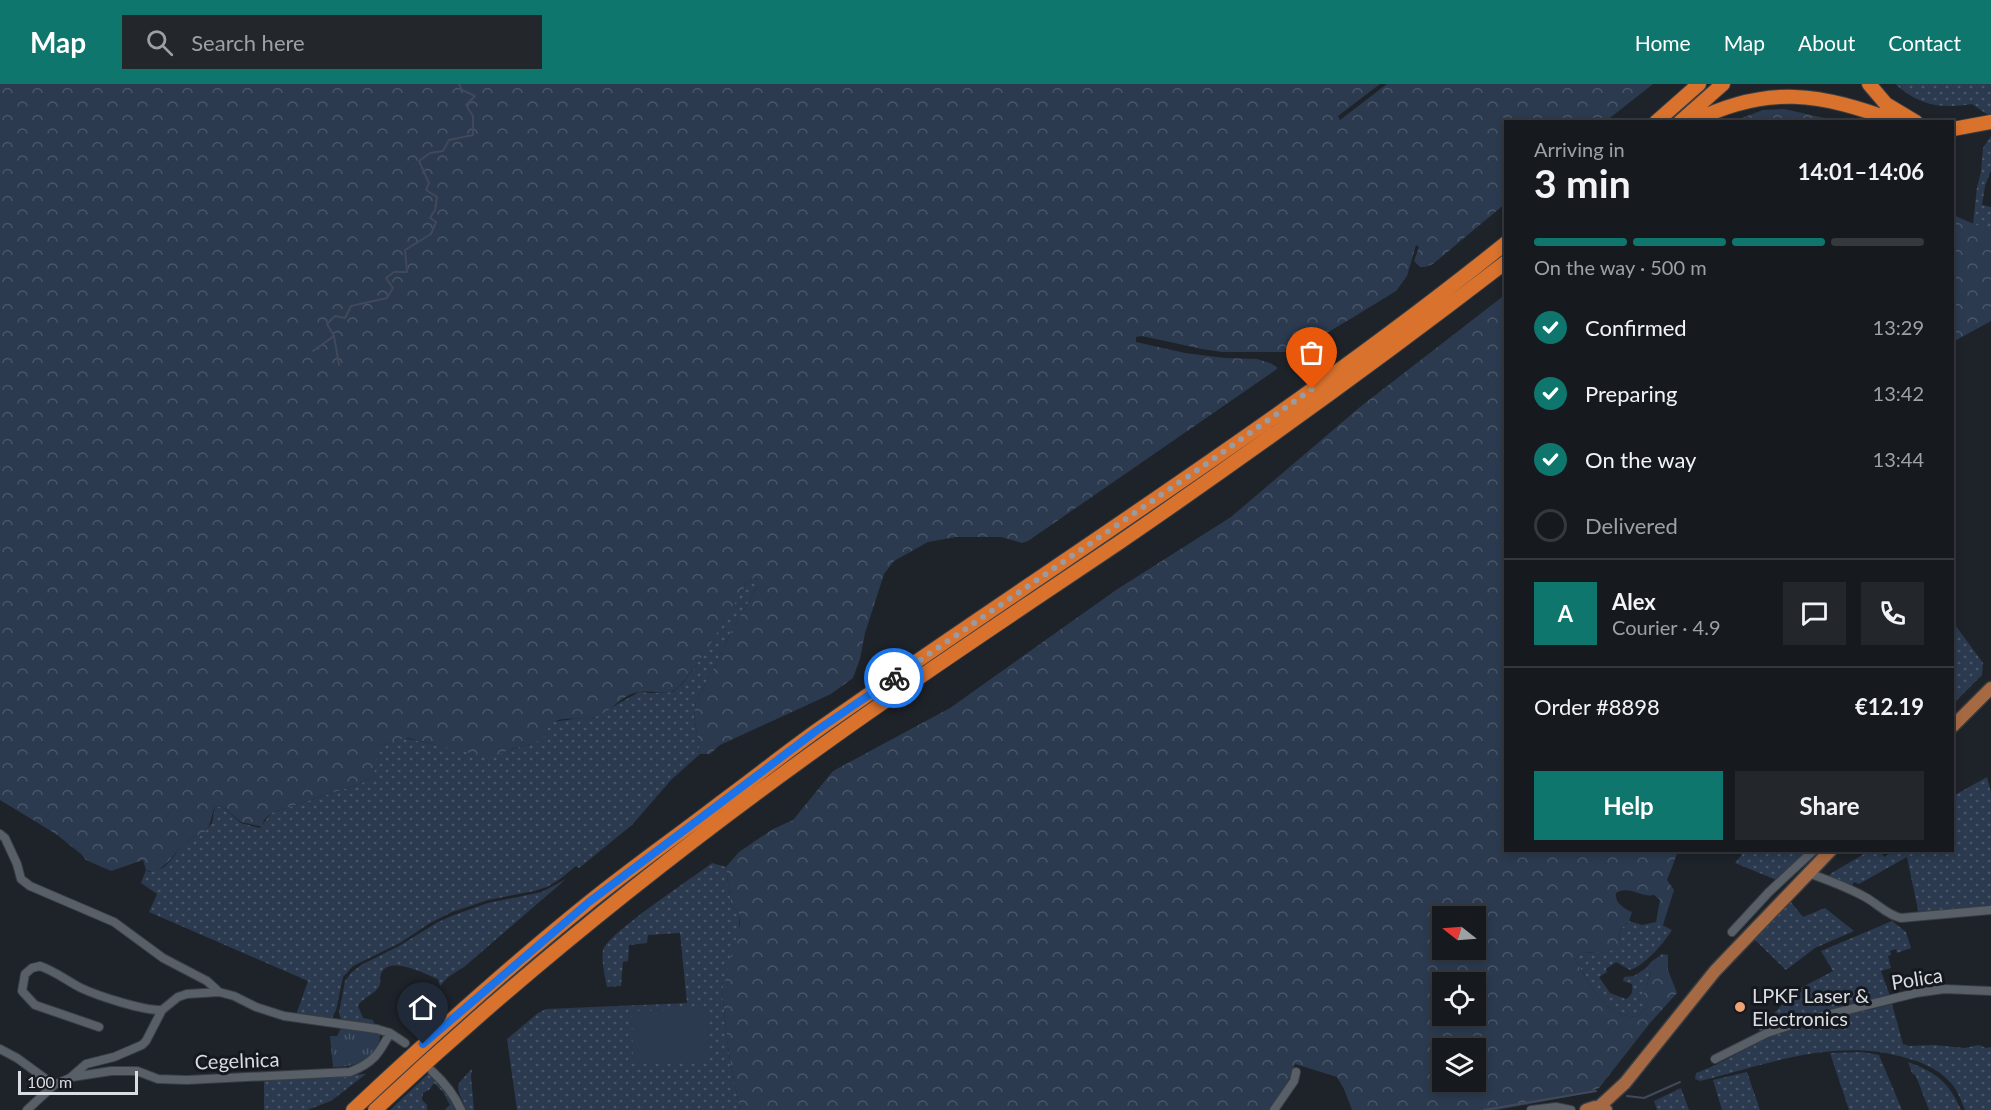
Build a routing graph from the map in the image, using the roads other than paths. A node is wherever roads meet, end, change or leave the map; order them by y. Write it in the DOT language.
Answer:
graph roads {
  1 [pos="1699,84"];
  2 [pos="1723,84"];
  3 [pos="1869,84"];
  4 [pos="1658,120"];
  5 [pos="1682,120"];
  6 [pos="1695,120"];
  7 [pos="1893,120"];
  8 [pos="1913,120"];
  9 [pos="1991,122"];
  10 [pos="1954,129"];
  11 [pos="1504,245"];
  12 [pos="1504,264"];
  13 [pos="1991,688"];
  14 [pos="1954,725"];
  15 [pos="0,834"];
  16 [pos="1812,852"];
  17 [pos="1829,852"];
  18 [pos="1808,873"];
  19 [pos="1991,910"];
  20 [pos="1732,932"];
  21 [pos="1991,991"];
  22 [pos="219,992"];
  23 [pos="162,1011"];
  24 [pos="99,1028"];
  25 [pos="390,1033"];
  26 [pos="405,1043"];
  27 [pos="0,1049"];
  28 [pos="1715,1059"];
  29 [pos="432,1071"];
  30 [pos="1296,1072"];
  31 [pos="70,1078"];
  32 [pos="54,1085"];
  33 [pos="1606,1109"];
  34 [pos="27,1110"];
  35 [pos="353,1110"];
  36 [pos="375,1110"];
  37 [pos="460,1110"];
  38 [pos="1274,1110"];
  39 [pos="1531,1110"];
  40 [pos="1571,1110"];
  41 [pos="1586,1110"];
  1 -- 4 [label="highway"];
  2 -- 5 [label="highway"];
  3 -- 8 [label="highway"];
  6 -- 7 [label="highway"];
  9 -- 10 [label="highway"];
  11 -- 35 [label="highway"];
  12 -- 36 [label="highway"];
  13 -- 14 [label="main road"];
  15 -- 22 [label="street, Cegelnica"];
  16 -- 20 [label="street"];
  17 -- 18 [label="main road"];
  18 -- 19 [label="street"];
  18 -- 33 [label="main road"];
  21 -- 28 [label="street, Polica"];
  22 -- 23 [label="street, Cegelnica"];
  22 -- 25 [label="street, Cegelnica"];
  23 -- 24 [label="street"];
  23 -- 31 [label="street, Cegelnica"];
  25 -- 26 [label="street, Cegelnica"];
  25 -- 31 [label="street, Cegelnica"];
  27 -- 32 [label="street"];
  29 -- 37 [label="street"];
  30 -- 38 [label="street"];
  31 -- 32 [label="street, Cegelnica"];
  32 -- 34 [label="street, Cegelnica"];
  33 -- 41 [label="main road"];
  39 -- 40 [label="street"];
}
